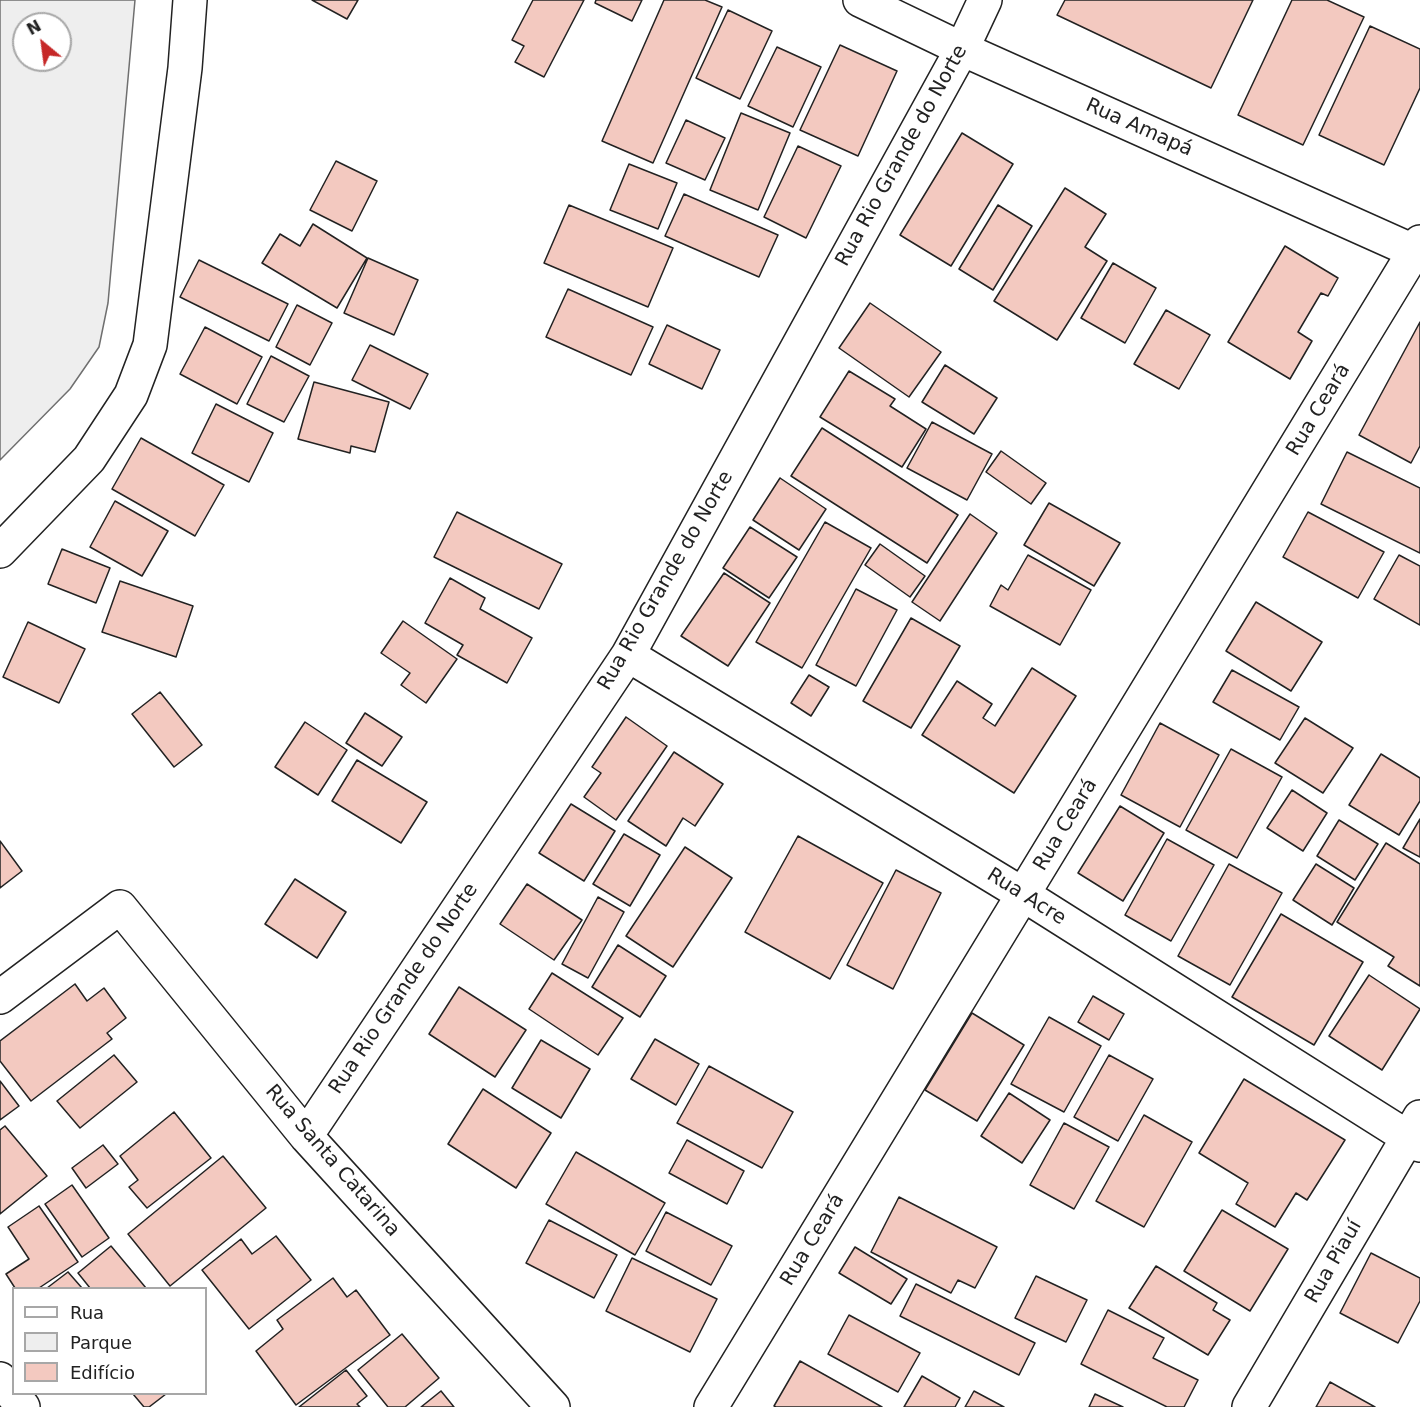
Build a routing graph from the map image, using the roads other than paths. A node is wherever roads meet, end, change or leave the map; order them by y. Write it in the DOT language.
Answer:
graph roads {
  1 [pos="190,0"];
  2 [pos="860,0"];
  3 [pos="985,0"];
  4 [pos="962,49"];
  5 [pos="1419,249"];
  6 [pos="0,551"];
  7 [pos="628,655"];
  8 [pos="1024,894"];
  9 [pos="0,997"];
  10 [pos="1415,1133"];
  11 [pos="306,1136"];
  12 [pos="0,1379"];
  13 [pos="12,1394"];
  14 [pos="13,1395"];
  15 [pos="23,1407"];
  16 [pos="553,1407"];
  17 [pos="711,1407"];
  18 [pos="1249,1407"];
  1 -- 6 [label="street"];
  2 -- 4 [label="street, Rua Amapá"];
  3 -- 4 [label="street, Rua Rio Grande do Norte"];
  4 -- 5 [label="street, Rua Amapá"];
  4 -- 7 [label="street, Rua Rio Grande do Norte"];
  5 -- 8 [label="street, Rua Ceará"];
  7 -- 8 [label="street, Rua Acre"];
  7 -- 11 [label="street, Rua Rio Grande do Norte"];
  8 -- 10 [label="street, Rua Acre"];
  8 -- 17 [label="street, Rua Ceará"];
  9 -- 11 [label="street, Rua Santa Catarina"];
  10 -- 18 [label="street, Rua Piauí"];
  11 -- 16 [label="street, Rua Santa Catarina"];
  12 -- 13 [label="street"];
  14 -- 15 [label="street"];
}
